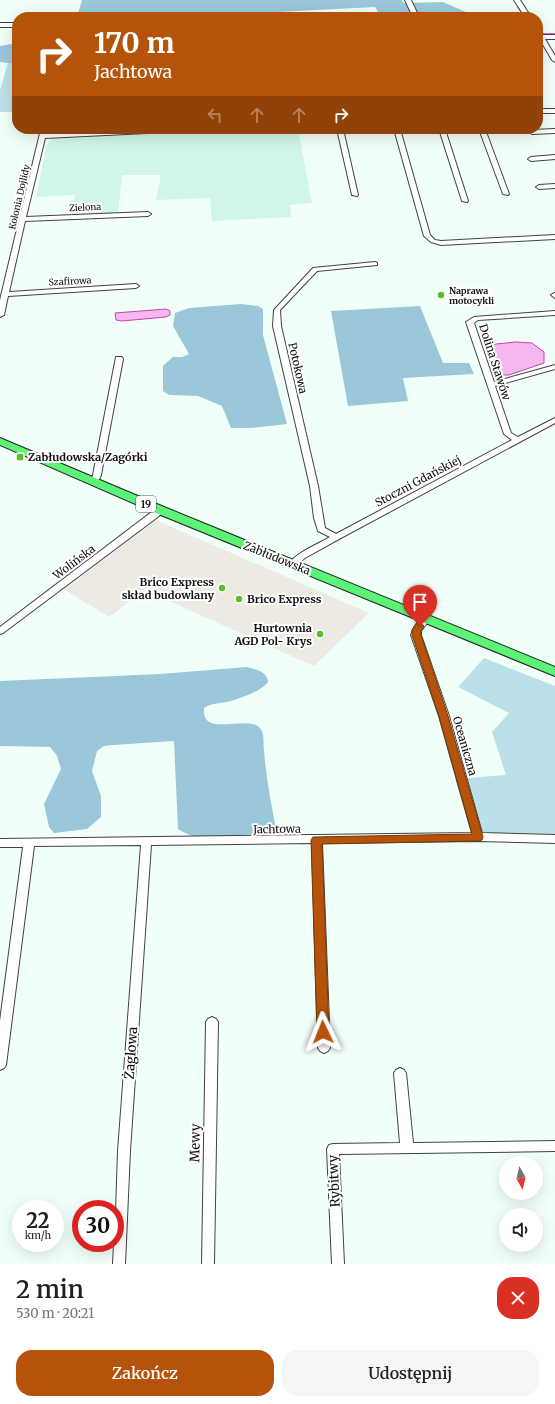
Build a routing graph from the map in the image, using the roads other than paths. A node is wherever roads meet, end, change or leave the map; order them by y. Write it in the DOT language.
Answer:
graph roads {
  1 [pos="408,0"];
  2 [pos="517,0"];
  3 [pos="414,12"];
  4 [pos="525,12"];
  5 [pos="0,25"];
  6 [pos="12,25"];
  7 [pos="543,35"];
  8 [pos="555,37"];
  9 [pos="543,40"];
  10 [pos="555,60"];
  11 [pos="555,110"];
  12 [pos="543,111"];
  13 [pos="555,131"];
  14 [pos="543,132"];
  15 [pos="79,134"];
  16 [pos="341,134"];
  17 [pos="398,134"];
  18 [pos="444,134"];
  19 [pos="484,134"];
  20 [pos="43,136"];
  21 [pos="555,157"];
  22 [pos="531,159"];
  23 [pos="555,186"];
  24 [pos="539,187"];
  25 [pos="506,194"];
  26 [pos="355,195"];
  27 [pos="465,201"];
  28 [pos="148,214"];
  29 [pos="23,220"];
  30 [pos="555,237"];
  31 [pos="376,264"];
  32 [pos="136,286"];
  33 [pos="5,294"];
  34 [pos="555,313"];
  35 [pos="0,315"];
  36 [pos="119,359"];
  37 [pos="554,367"];
  38 [pos="491,385"];
  39 [pos="555,420"];
  40 [pos="517,440"];
  41 [pos="0,441"];
  42 [pos="94,482"];
  43 [pos="160,510"];
  44 [pos="336,537"];
  45 [pos="292,564"];
  46 [pos="426,619"];
  47 [pos="0,631"];
  48 [pos="555,672"];
  49 [pos="478,837"];
  50 [pos="555,839"];
  51 [pos="316,840"];
  52 [pos="0,843"];
  53 [pos="29,843"];
  54 [pos="146,843"];
  55 [pos="212,1022"];
  56 [pos="324,1048"];
  57 [pos="0,1065"];
  58 [pos="400,1073"];
  59 [pos="555,1146"];
  60 [pos="407,1148"];
  61 [pos="119,1264"];
  62 [pos="208,1264"];
  63 [pos="338,1264"];
  1 -- 3 [label="street"];
  2 -- 4 [label="street"];
  5 -- 6 [label="street"];
  7 -- 8 [label="street"];
  9 -- 10 [label="street"];
  11 -- 12 [label="street"];
  13 -- 14 [label="street"];
  15 -- 20 [label="street"];
  16 -- 26 [label="street"];
  17 -- 30 [label="street"];
  18 -- 27 [label="street"];
  19 -- 25 [label="street"];
  20 -- 29 [label="street, Kolonia Dojlidy"];
  21 -- 22 [label="street"];
  23 -- 24 [label="street"];
  28 -- 29 [label="street, Zielona"];
  29 -- 33 [label="street, Kolonia Dojlidy"];
  31 -- 44 [label="street, Potokowa"];
  32 -- 33 [label="street, Szafirowa"];
  33 -- 35 [label="street, Kolonia Dojlidy"];
  34 -- 38 [label="street, Dolina Stawów"];
  36 -- 42 [label="street"];
  37 -- 38 [label="street"];
  38 -- 40 [label="street, Dolina Stawów"];
  39 -- 40 [label="street, Stoczni Gdańskiej"];
  40 -- 44 [label="street, Stoczni Gdańskiej"];
  41 -- 42 [label="highway, Zabłudowska / 19"];
  42 -- 43 [label="highway, Zabłudowska / 19"];
  43 -- 45 [label="highway, Zabłudowska / 19"];
  43 -- 47 [label="street, Wolińska"];
  44 -- 45 [label="street, Stoczni Gdańskiej"];
  45 -- 46 [label="highway, Zabłudowska / 19"];
  46 -- 48 [label="highway, Zabłudowska / 19"];
  46 -- 49 [label="street, Oceaniczna"];
  49 -- 50 [label="street, Jachtowa"];
  49 -- 51 [label="street, Jachtowa"];
  51 -- 54 [label="street, Jachtowa"];
  51 -- 56 [label="street"];
  52 -- 53 [label="street, Jachtowa"];
  53 -- 54 [label="street, Jachtowa"];
  53 -- 57 [label="street"];
  54 -- 61 [label="street, Żaglowa"];
  55 -- 62 [label="street, Mewy"];
  58 -- 60 [label="street"];
  59 -- 60 [label="street, Rybitwy"];
  60 -- 63 [label="street, Rybitwy"];
}
